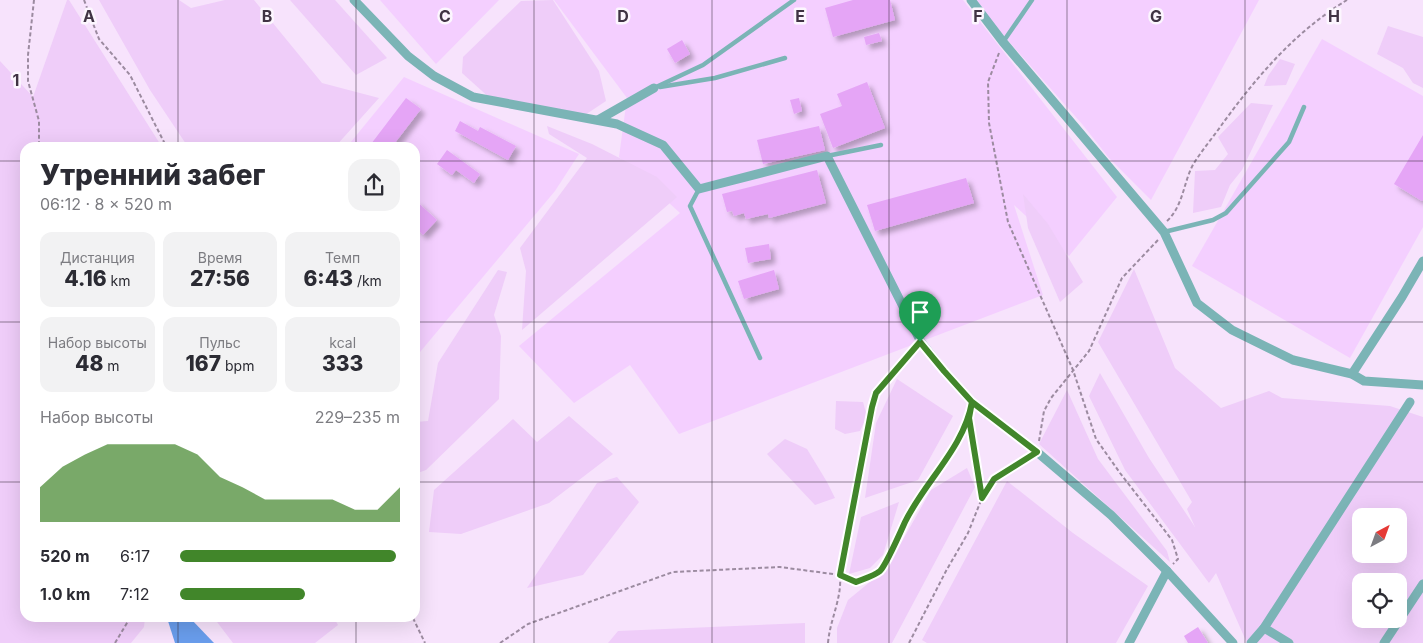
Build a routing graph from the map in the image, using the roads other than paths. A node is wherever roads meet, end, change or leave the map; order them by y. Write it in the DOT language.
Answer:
graph roads {
  1 [pos="354,0"];
  2 [pos="794,0"];
  3 [pos="971,0"];
  4 [pos="1032,0"];
  5 [pos="1003,42"];
  6 [pos="786,58"];
  7 [pos="654,88"];
  8 [pos="1304,107"];
  9 [pos="598,120"];
  10 [pos="881,145"];
  11 [pos="827,156"];
  12 [pos="699,189"];
  13 [pos="1164,232"];
  14 [pos="1423,261"];
  15 [pos="760,358"];
  16 [pos="1352,374"];
  17 [pos="1423,385"];
  18 [pos="1410,402"];
  19 [pos="1167,571"];
  20 [pos="1423,584"];
  21 [pos="1264,628"];
  22 [pos="1130,643"];
  23 [pos="1233,643"];
  24 [pos="1251,643"];
  25 [pos="1289,643"];
  26 [pos="1384,643"];
  1 -- 9 [label="street"];
  2 -- 7 [label="lane"];
  3 -- 5 [label="street"];
  4 -- 5 [label="lane"];
  5 -- 13 [label="street"];
  6 -- 7 [label="lane"];
  7 -- 9 [label="street"];
  8 -- 13 [label="lane"];
  9 -- 12 [label="street"];
  10 -- 11 [label="lane"];
  11 -- 12 [label="street"];
  11 -- 19 [label="street"];
  12 -- 15 [label="lane"];
  13 -- 16 [label="street"];
  14 -- 16 [label="street"];
  16 -- 17 [label="street"];
  18 -- 21 [label="street"];
  19 -- 22 [label="street"];
  19 -- 23 [label="street"];
  20 -- 26 [label="street"];
  21 -- 24 [label="street"];
  21 -- 25 [label="street"];
}
